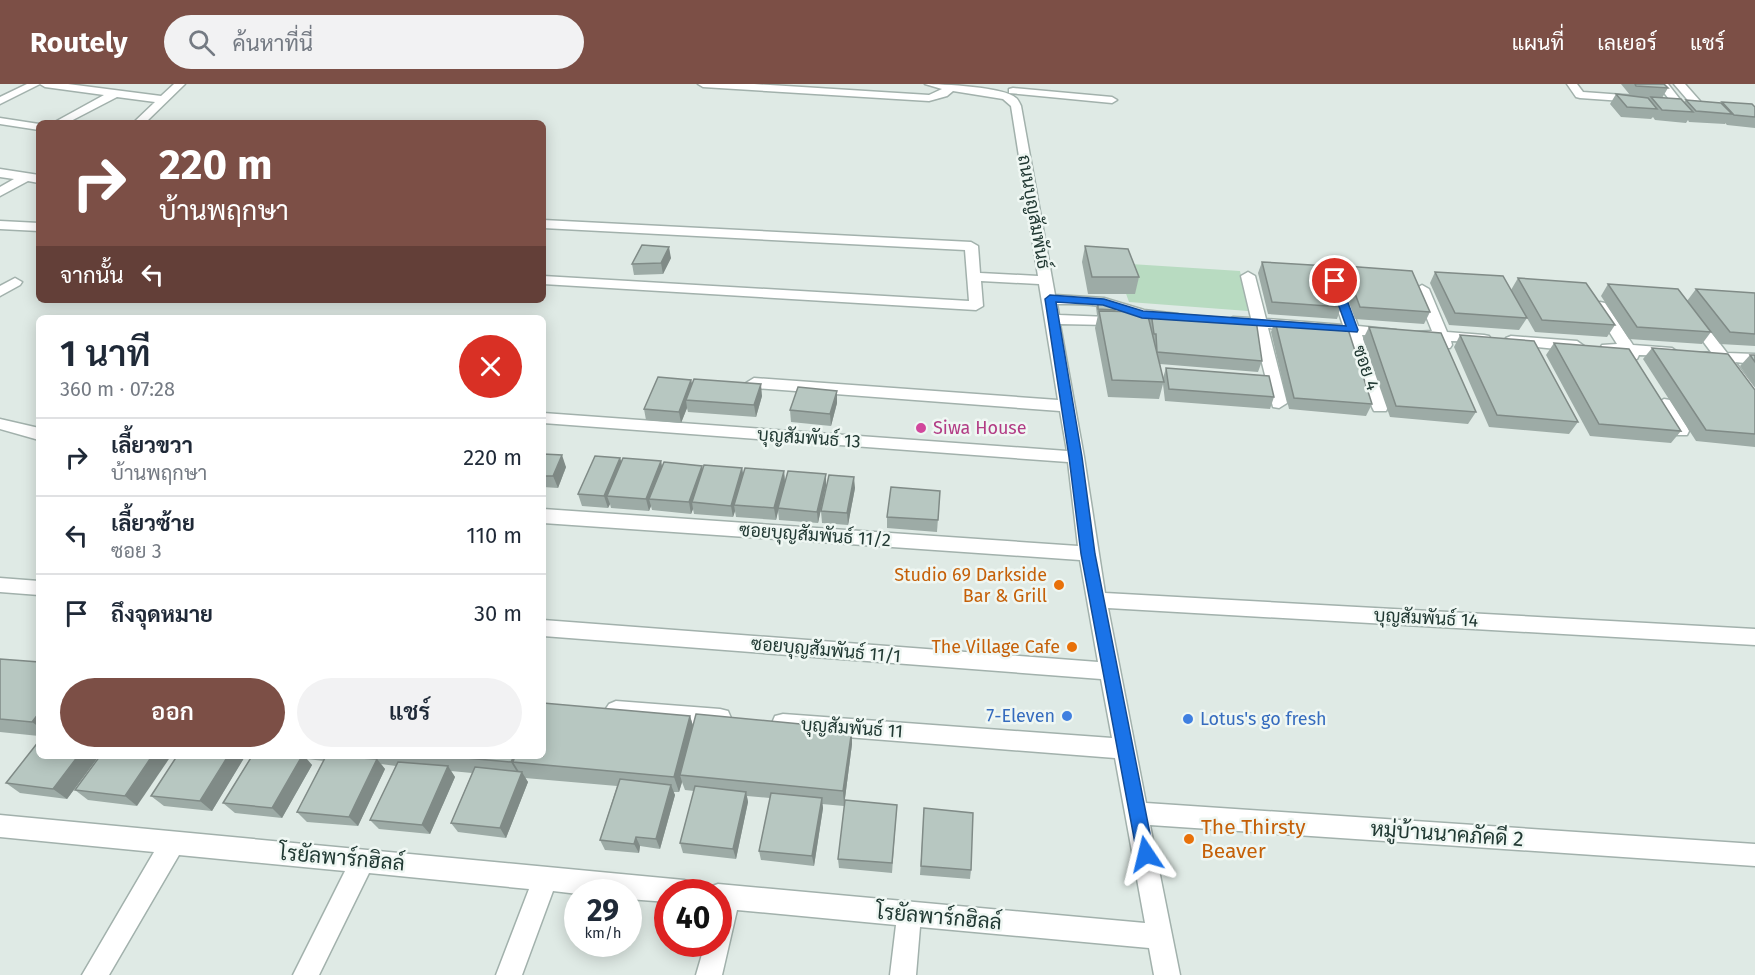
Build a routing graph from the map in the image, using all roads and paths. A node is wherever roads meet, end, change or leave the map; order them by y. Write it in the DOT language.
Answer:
graph roads {
  1 [pos="35,84"];
  2 [pos="45,84"];
  3 [pos="132,84"];
  4 [pos="180,84"];
  5 [pos="703,84"];
  6 [pos="930,84"];
  7 [pos="1572,84"];
  8 [pos="1662,84"];
  9 [pos="1679,84"];
  10 [pos="950,88"];
  11 [pos="1013,90"];
  12 [pos="115,93"];
  13 [pos="164,100"];
  14 [pos="1112,100"];
  15 [pos="0,101"];
  16 [pos="1677,102"];
  17 [pos="1696,103"];
  18 [pos="1707,104"];
  19 [pos="65,120"];
  20 [pos="142,120"];
  21 [pos="3,124"];
  22 [pos="36,127"];
  23 [pos="36,167"];
  24 [pos="0,173"];
  25 [pos="22,177"];
  26 [pos="36,179"];
  27 [pos="0,192"];
  28 [pos="36,216"];
  29 [pos="546,224"];
  30 [pos="0,225"];
  31 [pos="24,227"];
  32 [pos="36,227"];
  33 [pos="1248,276"];
  34 [pos="973,277"];
  35 [pos="546,280"];
  36 [pos="1046,280"];
  37 [pos="1335,281"];
  38 [pos="15,282"];
  39 [pos="1422,289"];
  40 [pos="0,292"];
  41 [pos="1050,299"];
  42 [pos="1596,299"];
  43 [pos="1683,306"];
  44 [pos="1142,314"];
  45 [pos="1189,318"];
  46 [pos="1052,319"];
  47 [pos="1212,320"];
  48 [pos="1259,323"];
  49 [pos="1523,324"];
  50 [pos="1353,330"];
  51 [pos="1441,336"];
  52 [pos="1533,343"];
  53 [pos="1628,350"];
  54 [pos="1723,357"];
  55 [pos="1450,358"];
  56 [pos="1755,359"];
  57 [pos="1544,363"];
  58 [pos="1640,368"];
  59 [pos="754,383"];
  60 [pos="1658,395"];
  61 [pos="1755,399"];
  62 [pos="1279,403"];
  63 [pos="1067,406"];
  64 [pos="1380,407"];
  65 [pos="546,418"];
  66 [pos="0,424"];
  67 [pos="1681,430"];
  68 [pos="36,433"];
  69 [pos="1076,457"];
  70 [pos="546,516"];
  71 [pos="1088,554"];
  72 [pos="0,585"];
  73 [pos="36,588"];
  74 [pos="1097,600"];
  75 [pos="546,628"];
  76 [pos="1755,637"];
  77 [pos="1110,671"];
  78 [pos="591,708"];
  79 [pos="1125,749"];
  80 [pos="1138,813"];
  81 [pos="0,826"];
  82 [pos="173,843"];
  83 [pos="1755,855"];
  84 [pos="363,860"];
  85 [pos="545,879"];
  86 [pos="654,889"];
  87 [pos="732,897"];
  88 [pos="909,914"];
  89 [pos="1160,937"];
  90 [pos="714,957"];
  91 [pos="95,975"];
  92 [pos="306,975"];
  93 [pos="509,975"];
  94 [pos="709,975"];
  95 [pos="903,975"];
  96 [pos="1167,975"];
  1 -- 15 [label="street"];
  2 -- 12 [label="street"];
  3 -- 12 [label="street"];
  4 -- 13 [label="street"];
  5 -- 10 [label="street"];
  6 -- 10 [label="street"];
  7 -- 16 [label="street"];
  8 -- 16 [label="street"];
  9 -- 17 [label="street"];
  10 -- 11 [label="street"];
  11 -- 14 [label="street"];
  11 -- 36 [label="street, ถนนบุญสัมพันธ์"];
  12 -- 13 [label="street"];
  12 -- 19 [label="street"];
  13 -- 20 [label="street"];
  16 -- 17 [label="street"];
  17 -- 18 [label="street"];
  21 -- 22 [label="street"];
  23 -- 25 [label="street"];
  24 -- 25 [label="street"];
  25 -- 26 [label="street"];
  25 -- 27 [label="street"];
  28 -- 31 [label="street"];
  29 -- 34 [label="street"];
  30 -- 31 [label="street"];
  31 -- 32 [label="street"];
  33 -- 48 [label="street"];
  34 -- 35 [label="street"];
  34 -- 36 [label="street"];
  36 -- 41 [label="street, ถนนบุญสัมพันธ์"];
  37 -- 50 [label="street, ซอย 4"];
  38 -- 40 [label="street"];
  39 -- 51 [label="street"];
  41 -- 44 [label="street"];
  41 -- 46 [label="street, ถนนบุญสัมพันธ์"];
  42 -- 53 [label="street"];
  43 -- 54 [label="street"];
  44 -- 45 [label="street"];
  44 -- 46 [label="street"];
  46 -- 63 [label="street, ถนนบุญสัมพันธ์"];
  47 -- 48 [label="street"];
  48 -- 50 [label="street"];
  48 -- 62 [label="street"];
  49 -- 52 [label="street"];
  50 -- 51 [label="street"];
  50 -- 64 [label="street, ซอย 4"];
  51 -- 52 [label="street"];
  51 -- 55 [label="street"];
  52 -- 53 [label="street"];
  52 -- 57 [label="street"];
  53 -- 54 [label="street"];
  53 -- 58 [label="street"];
  54 -- 56 [label="street"];
  54 -- 61 [label="street"];
  59 -- 63 [label="street"];
  60 -- 67 [label="street"];
  63 -- 69 [label="street, ถนนบุญสัมพันธ์"];
  65 -- 69 [label="street, บุญสัมพันธ์ 13"];
  66 -- 68 [label="street"];
  69 -- 71 [label="street, ถนนบุญสัมพันธ์"];
  70 -- 71 [label="street, ซอยบุญสัมพันธ์ 11/2"];
  71 -- 74 [label="street, ถนนบุญสัมพันธ์"];
  72 -- 73 [label="street"];
  74 -- 76 [label="street, บุญสัมพันธ์ 14"];
  74 -- 77 [label="street, ถนนบุญสัมพันธ์"];
  75 -- 77 [label="street, ซอยบุญสัมพันธ์ 11/1"];
  77 -- 79 [label="street, ถนนบุญสัมพันธ์"];
  78 -- 79 [label="street, บุญสัมพันธ์ 11"];
  79 -- 80 [label="street, ถนนบุญสัมพันธ์"];
  80 -- 83 [label="street, หมู่บ้านนาคภัคดี 2"];
  80 -- 89 [label="street, ถนนบุญสัมพันธ์"];
  81 -- 82 [label="street, โรยัลพาร์กฮิลล์"];
  82 -- 84 [label="street, โรยัลพาร์กฮิลล์"];
  82 -- 91 [label="street"];
  84 -- 85 [label="street, โรยัลพาร์กฮิลล์"];
  84 -- 92 [label="street"];
  85 -- 86 [label="street, โรยัลพาร์กฮิลล์"];
  85 -- 93 [label="street"];
  87 -- 88 [label="street, โรยัลพาร์กฮิลล์"];
  88 -- 89 [label="street, โรยัลพาร์กฮิลล์"];
  88 -- 95 [label="street"];
  89 -- 96 [label="street, ถนนบุญสัมพันธ์"];
  90 -- 94 [label="street"];
}
